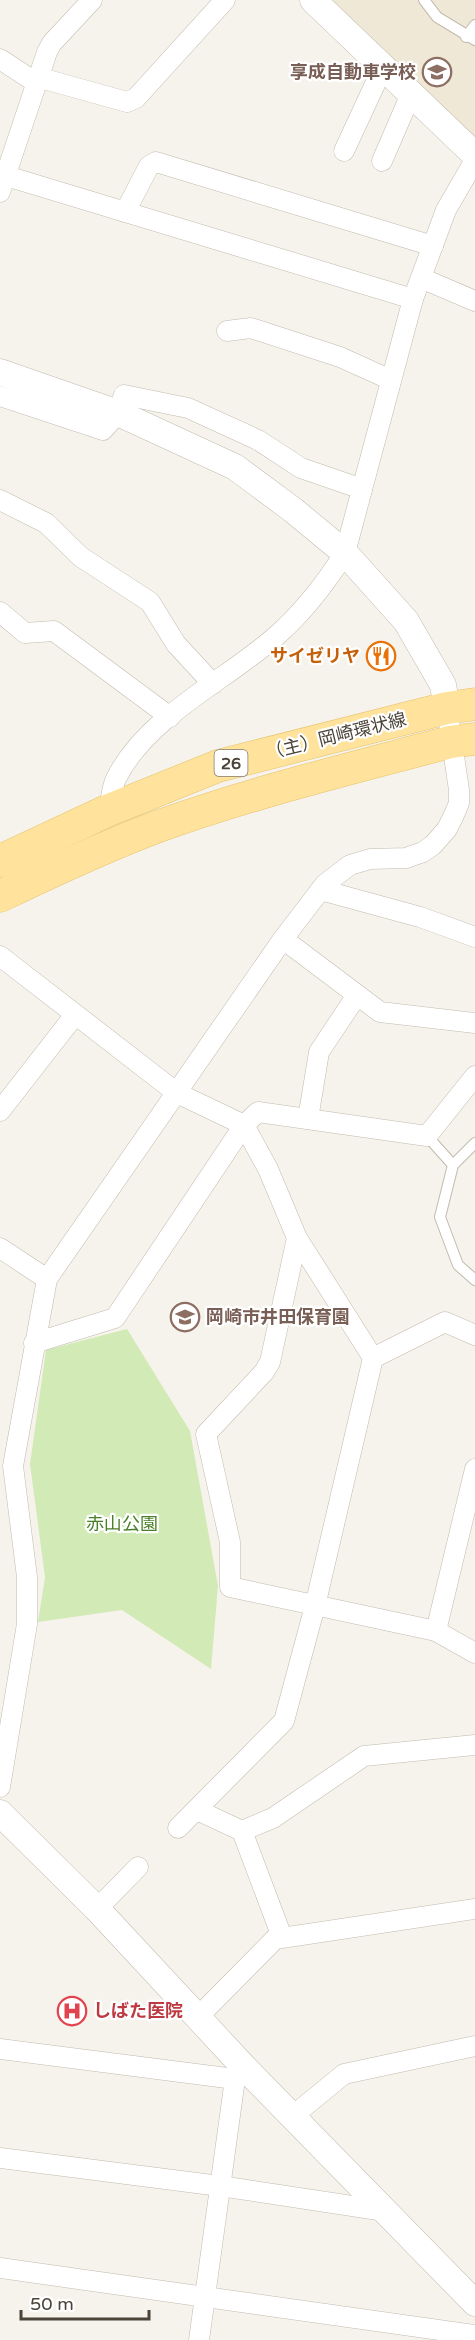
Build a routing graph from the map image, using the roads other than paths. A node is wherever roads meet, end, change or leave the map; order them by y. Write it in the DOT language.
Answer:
graph roads {
  1 [pos="92,0"];
  2 [pos="225,0"];
  3 [pos="313,0"];
  4 [pos="423,0"];
  5 [pos="475,25"];
  6 [pos="471,38"];
  7 [pos="0,58"];
  8 [pos="383,67"];
  9 [pos="36,79"];
  10 [pos="411,94"];
  11 [pos="344,151"];
  12 [pos="475,155"];
  13 [pos="475,160"];
  14 [pos="382,161"];
  15 [pos="2,180"];
  16 [pos="126,212"];
  17 [pos="433,246"];
  18 [pos="420,278"];
  19 [pos="413,299"];
  20 [pos="475,301"];
  21 [pos="227,331"];
  22 [pos="0,372"];
  23 [pos="391,380"];
  24 [pos="0,396"];
  25 [pos="118,413"];
  26 [pos="362,489"];
  27 [pos="0,500"];
  28 [pos="345,553"];
  29 [pos="0,612"];
  30 [pos="213,684"];
  31 [pos="461,706"];
  32 [pos="170,717"];
  33 [pos="462,740"];
  34 [pos="109,810"];
  35 [pos="0,861"];
  36 [pos="321,890"];
  37 [pos="0,896"];
  38 [pos="474,931"];
  39 [pos="284,939"];
  40 [pos="0,956"];
  41 [pos="357,995"];
  42 [pos="74,1016"];
  43 [pos="475,1023"];
  44 [pos="475,1076"];
  45 [pos="177,1093"];
  46 [pos="0,1111"];
  47 [pos="308,1119"];
  48 [pos="244,1125"];
  49 [pos="427,1136"];
  50 [pos="475,1143"];
  51 [pos="453,1165"];
  52 [pos="297,1238"];
  53 [pos="0,1248"];
  54 [pos="47,1279"];
  55 [pos="475,1280"];
  56 [pos="475,1335"];
  57 [pos="34,1343"];
  58 [pos="373,1358"];
  59 [pos="6,1465"];
  60 [pos="475,1469"];
  61 [pos="315,1606"];
  62 [pos="436,1631"];
  63 [pos="475,1653"];
  64 [pos="475,1745"];
  65 [pos="0,1788"];
  66 [pos="197,1809"];
  67 [pos="0,1813"];
  68 [pos="178,1828"];
  69 [pos="242,1831"];
  70 [pos="138,1868"];
  71 [pos="97,1909"];
  72 [pos="475,1909"];
  73 [pos="282,1937"];
  74 [pos="198,2017"];
  75 [pos="475,2046"];
  76 [pos="0,2049"];
  77 [pos="239,2072"];
  78 [pos="294,2115"];
  79 [pos="0,2158"];
  80 [pos="220,2186"];
  81 [pos="385,2211"];
  82 [pos="0,2268"];
  83 [pos="205,2297"];
  84 [pos="475,2303"];
  85 [pos="475,2335"];
  86 [pos="199,2340"];
  1 -- 9 [label="street"];
  2 -- 9 [label="street"];
  3 -- 8 [label="street"];
  4 -- 6 [label="lane"];
  5 -- 6 [label="lane"];
  7 -- 9 [label="street"];
  8 -- 10 [label="street"];
  8 -- 11 [label="street"];
  9 -- 15 [label="street"];
  10 -- 12 [label="street"];
  10 -- 14 [label="street"];
  13 -- 17 [label="street"];
  15 -- 16 [label="street"];
  16 -- 17 [label="street"];
  16 -- 19 [label="street"];
  17 -- 18 [label="street"];
  18 -- 19 [label="street"];
  18 -- 20 [label="street"];
  19 -- 23 [label="street"];
  21 -- 23 [label="street"];
  22 -- 25 [label="street"];
  23 -- 26 [label="street"];
  24 -- 25 [label="street"];
  25 -- 26 [label="street"];
  25 -- 28 [label="street"];
  26 -- 28 [label="street"];
  27 -- 30 [label="street"];
  28 -- 30 [label="street"];
  28 -- 31 [label="street"];
  29 -- 32 [label="street"];
  30 -- 32 [label="street"];
  31 -- 33 [label="street"];
  31 -- 34 [label="main road, （主）岡崎環状線 / 26"];
  32 -- 34 [label="street"];
  33 -- 36 [label="street"];
  33 -- 37 [label="main road, （主）岡崎環状線 / 26"];
  34 -- 35 [label="main road, （主）岡崎環状線 / 26"];
  36 -- 38 [label="street"];
  36 -- 39 [label="street"];
  39 -- 41 [label="street"];
  39 -- 45 [label="street"];
  40 -- 42 [label="street"];
  41 -- 43 [label="street"];
  41 -- 47 [label="street"];
  42 -- 45 [label="street"];
  42 -- 46 [label="street"];
  44 -- 49 [label="street"];
  45 -- 48 [label="street"];
  45 -- 54 [label="street"];
  47 -- 48 [label="street"];
  47 -- 49 [label="street"];
  48 -- 52 [label="street"];
  48 -- 57 [label="street"];
  49 -- 51 [label="lane"];
  50 -- 51 [label="lane"];
  51 -- 55 [label="lane"];
  52 -- 58 [label="street"];
  52 -- 61 [label="street"];
  53 -- 54 [label="street"];
  54 -- 57 [label="street"];
  56 -- 58 [label="street"];
  57 -- 59 [label="street"];
  58 -- 61 [label="street"];
  59 -- 65 [label="street"];
  60 -- 62 [label="street"];
  61 -- 62 [label="street"];
  61 -- 66 [label="street"];
  62 -- 63 [label="street"];
  64 -- 69 [label="street"];
  66 -- 68 [label="street"];
  66 -- 69 [label="street"];
  67 -- 71 [label="street"];
  69 -- 73 [label="street"];
  70 -- 71 [label="street"];
  71 -- 74 [label="street"];
  72 -- 73 [label="street"];
  73 -- 74 [label="street"];
  74 -- 77 [label="street"];
  75 -- 78 [label="street"];
  76 -- 77 [label="street"];
  77 -- 78 [label="street"];
  77 -- 80 [label="street"];
  78 -- 81 [label="street"];
  79 -- 80 [label="street"];
  80 -- 81 [label="street"];
  80 -- 83 [label="street"];
  81 -- 84 [label="street"];
  82 -- 83 [label="street"];
  83 -- 85 [label="street"];
  83 -- 86 [label="street"];
}
